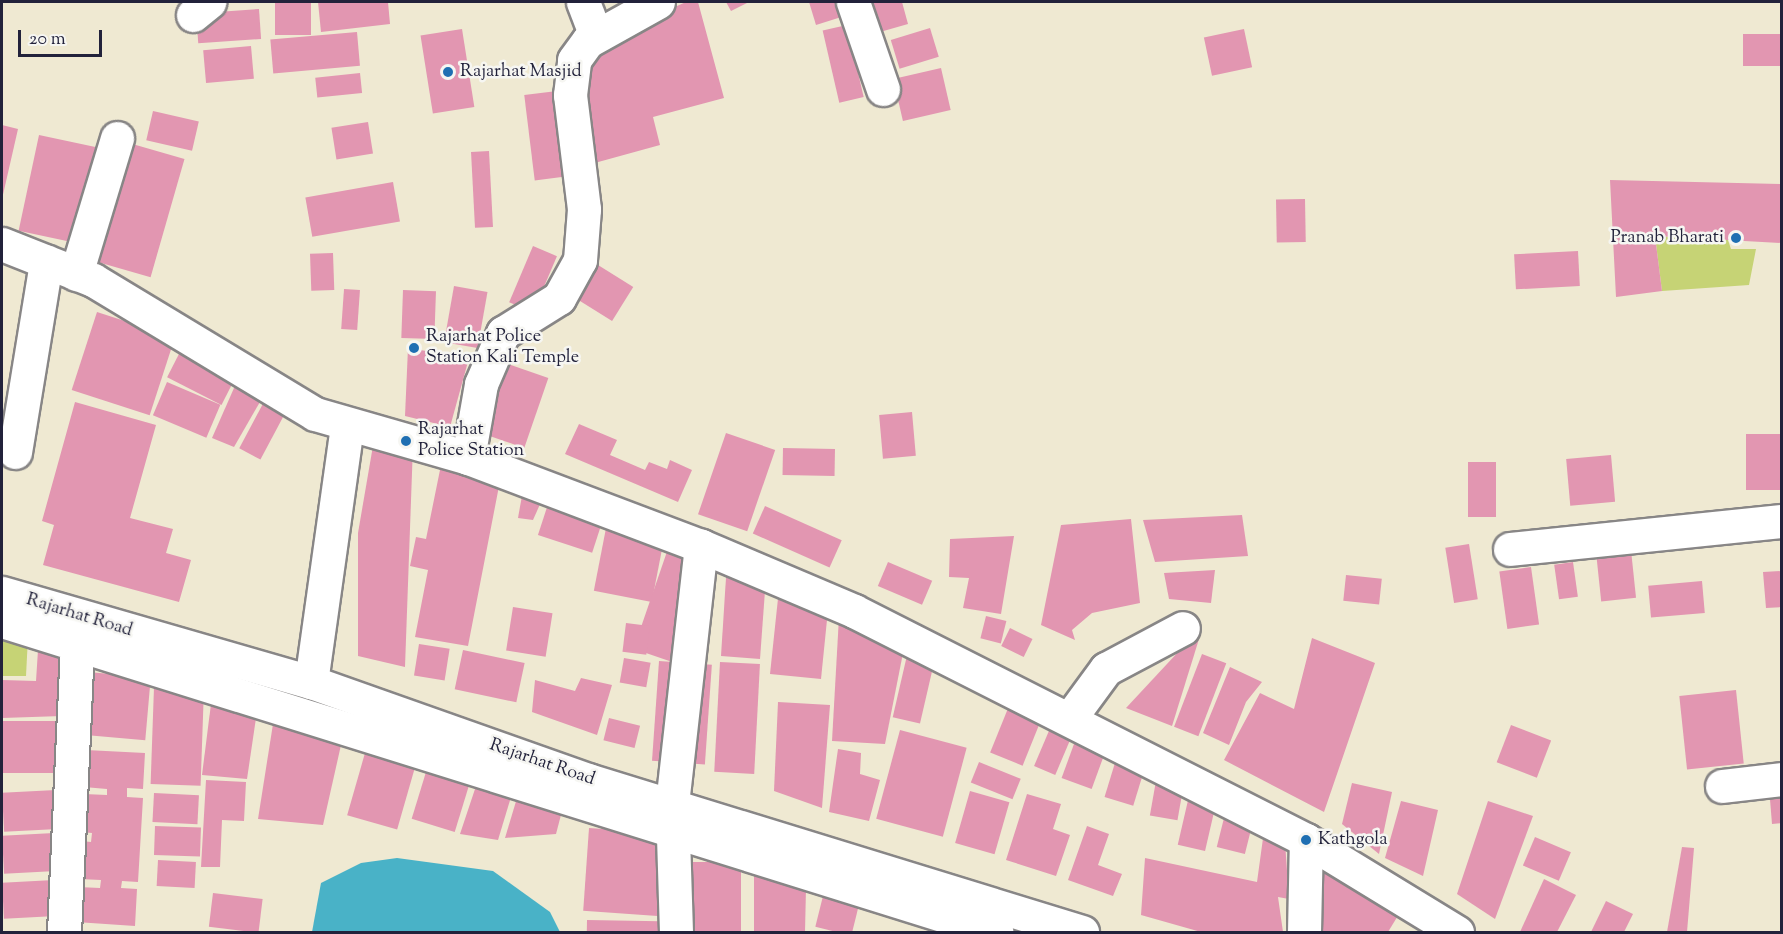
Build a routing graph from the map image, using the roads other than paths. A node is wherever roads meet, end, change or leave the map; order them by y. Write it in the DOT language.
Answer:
graph roads {
  1 [pos="583,2"];
  2 [pos="658,2"];
  3 [pos="853,2"];
  4 [pos="596,36"];
  5 [pos="883,89"];
  6 [pos="117,138"];
  7 [pos="2,244"];
  8 [pos="46,262"];
  9 [pos="76,274"];
  10 [pos="347,427"];
  11 [pos="15,452"];
  12 [pos="468,458"];
  13 [pos="1782,521"];
  14 [pos="701,546"];
  15 [pos="1510,549"];
  16 [pos="2,593"];
  17 [pos="2,621"];
  18 [pos="1183,628"];
  19 [pos="77,644"];
  20 [pos="311,682"];
  21 [pos="1070,718"];
  22 [pos="1782,779"];
  23 [pos="1722,786"];
  24 [pos="673,819"];
  25 [pos="1306,840"];
  26 [pos="64,933"];
  27 [pos="676,933"];
  28 [pos="996,933"];
  29 [pos="1082,933"];
  30 [pos="1304,933"];
  31 [pos="1457,933"];
  1 -- 4 [label="street"];
  2 -- 4 [label="street"];
  3 -- 5 [label="street"];
  4 -- 12 [label="street"];
  6 -- 9 [label="street"];
  7 -- 8 [label="street"];
  8 -- 9 [label="street"];
  8 -- 11 [label="street"];
  9 -- 10 [label="street"];
  10 -- 12 [label="street"];
  10 -- 20 [label="street"];
  12 -- 14 [label="street"];
  13 -- 15 [label="street"];
  14 -- 21 [label="street"];
  14 -- 24 [label="street"];
  16 -- 20 [label="street, Rajarhat Road"];
  17 -- 19 [label="street, Rajarhat Road"];
  18 -- 21 [label="street"];
  19 -- 24 [label="street, Rajarhat Road"];
  19 -- 26 [label="street"];
  20 -- 24 [label="street, Rajarhat Road"];
  21 -- 25 [label="street"];
  22 -- 23 [label="street"];
  24 -- 27 [label="street"];
  24 -- 28 [label="street, Rajarhat Road"];
  24 -- 29 [label="street, Rajarhat Road"];
  25 -- 30 [label="street"];
  25 -- 31 [label="street"];
}
